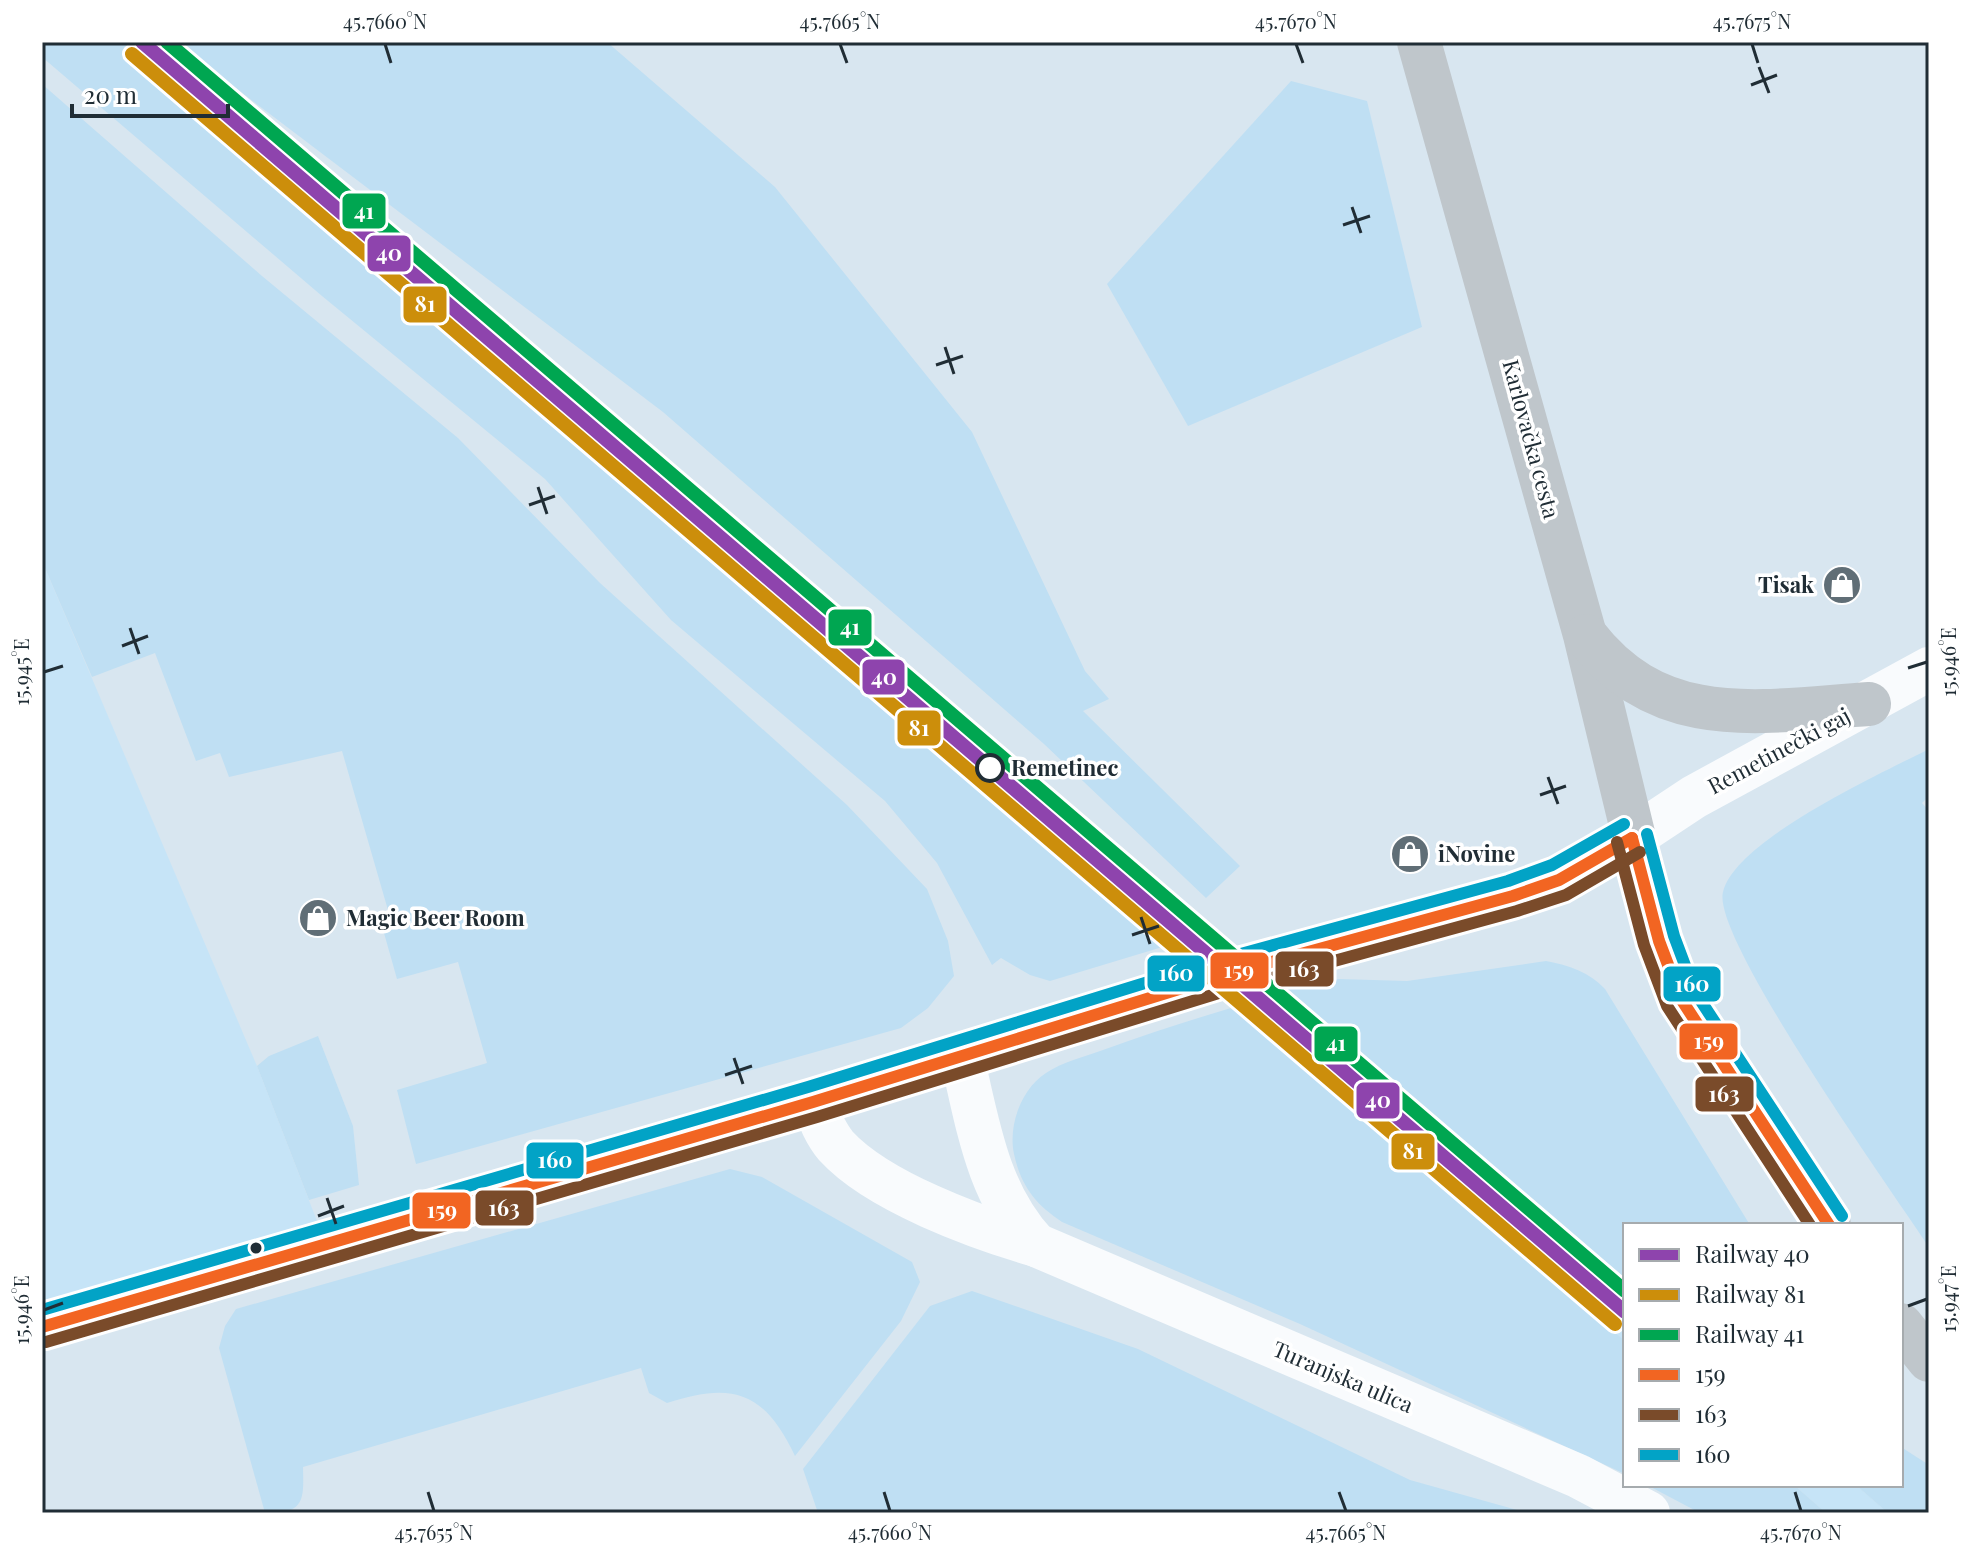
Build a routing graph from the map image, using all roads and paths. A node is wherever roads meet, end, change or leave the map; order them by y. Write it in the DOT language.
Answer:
graph roads {
  1 [pos="1419,42"];
  2 [pos="1585,635"];
  3 [pos="1929,669"];
  4 [pos="1869,704"];
  5 [pos="1632,838"];
  6 [pos="962,1057"];
  7 [pos="813,1102"];
  8 [pos="1828,1223"];
  9 [pos="1036,1245"];
  10 [pos="42,1327"];
  11 [pos="1903,1328"];
  12 [pos="1929,1360"];
  13 [pos="1648,1513"];
  1 -- 2 [label="main road, Karlovačka cesta"];
  2 -- 4 [label="main road"];
  2 -- 5 [label="main road, Karlovačka cesta"];
  3 -- 4 [label="street, Remetinečki gaj"];
  4 -- 5 [label="street, Remetinečki gaj"];
  5 -- 6 [label="main road"];
  5 -- 8 [label="main road, Karlovačka cesta"];
  6 -- 7 [label="main road"];
  6 -- 9 [label="street, Turanjska ulica"];
  7 -- 9 [label="street, Turanjska ulica"];
  7 -- 10 [label="main road"];
  9 -- 13 [label="street, Turanjska ulica"];
  11 -- 12 [label="main road"];
}
